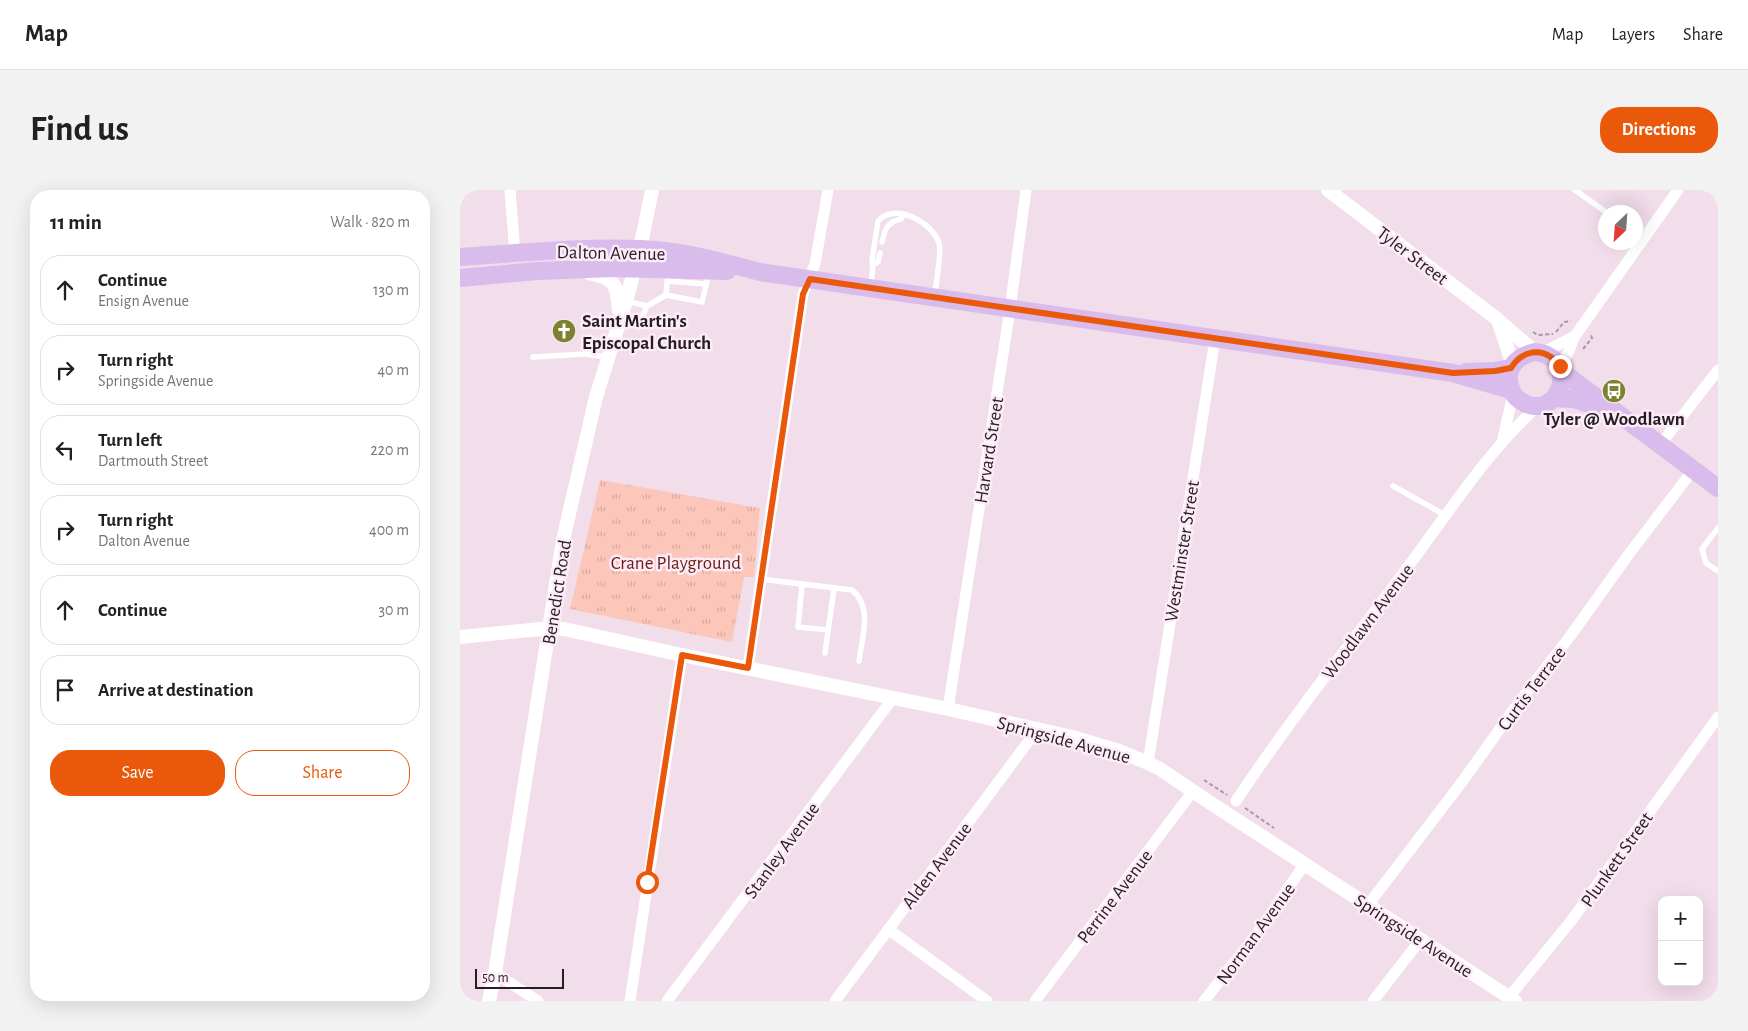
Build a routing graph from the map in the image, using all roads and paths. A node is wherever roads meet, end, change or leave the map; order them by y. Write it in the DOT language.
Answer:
graph roads {
  1 [pos="510,190"];
  2 [pos="652,190"];
  3 [pos="828,190"];
  4 [pos="1026,190"];
  5 [pos="1328,190"];
  6 [pos="1574,190"];
  7 [pos="1678,190"];
  8 [pos="1598,206"];
  9 [pos="904,214"];
  10 [pos="1643,233"];
  11 [pos="882,242"];
  12 [pos="640,249"];
  13 [pos="1631,250"];
  14 [pos="880,253"];
  15 [pos="515,254"];
  16 [pos="460,257"];
  17 [pos="873,265"];
  18 [pos="574,269"];
  19 [pos="634,270"];
  20 [pos="760,272"];
  21 [pos="668,276"];
  22 [pos="460,278"];
  23 [pos="708,278"];
  24 [pos="810,279"];
  25 [pos="871,288"];
  26 [pos="666,295"];
  27 [pos="935,296"];
  28 [pos="626,301"];
  29 [pos="646,306"];
  30 [pos="1010,309"];
  31 [pos="1497,319"];
  32 [pos="620,322"];
  33 [pos="1531,331"];
  34 [pos="1555,334"];
  35 [pos="1574,336"];
  36 [pos="1215,339"];
  37 [pos="1539,353"];
  38 [pos="533,357"];
  39 [pos="609,358"];
  40 [pos="1512,366"];
  41 [pos="1560,369"];
  42 [pos="1718,370"];
  43 [pos="1453,373"];
  44 [pos="1512,392"];
  45 [pos="1546,402"];
  46 [pos="1617,412"];
  47 [pos="1501,444"];
  48 [pos="1660,445"];
  49 [pos="1693,470"];
  50 [pos="1393,486"];
  51 [pos="1718,488"];
  52 [pos="1446,515"];
  53 [pos="1718,528"];
  54 [pos="1718,571"];
  55 [pos="761,580"];
  56 [pos="802,585"];
  57 [pos="834,588"];
  58 [pos="551,628"];
  59 [pos="828,630"];
  60 [pos="460,637"];
  61 [pos="825,653"];
  62 [pos="682,655"];
  63 [pos="859,661"];
  64 [pos="748,668"];
  65 [pos="893,698"];
  66 [pos="948,709"];
  67 [pos="1718,717"];
  68 [pos="1037,730"];
  69 [pos="1148,763"];
  70 [pos="1204,780"];
  71 [pos="1193,791"];
  72 [pos="1236,801"];
  73 [pos="1274,828"];
  74 [pos="1304,865"];
  75 [pos="1368,905"];
  76 [pos="888,929"];
  77 [pos="1421,940"];
  78 [pos="495,973"];
  79 [pos="1512,999"];
  80 [pos="489,1001"];
  81 [pos="538,1001"];
  82 [pos="630,1001"];
  83 [pos="667,1001"];
  84 [pos="835,1001"];
  85 [pos="987,1001"];
  86 [pos="1035,1001"];
  87 [pos="1204,1001"];
  88 [pos="1374,1001"];
  1 -- 15 [label="street"];
  2 -- 12 [label="street, Benedict Road"];
  3 -- 24 [label="street"];
  4 -- 30 [label="street, Harvard Street"];
  5 -- 31 [label="street, Tyler Street"];
  6 -- 8 [label="lane"];
  7 -- 10 [label="street"];
  9 -- 11 [label="lane"];
  9 -- 17 [label="lane"];
  9 -- 27 [label="lane"];
  12 -- 15 [label="main road, Dalton Avenue"];
  12 -- 19 [label="street, Benedict Road"];
  12 -- 20 [label="main road, Dalton Avenue"];
  13 -- 35 [label="street"];
  14 -- 17 [label="lane"];
  15 -- 16 [label="main road, Dalton Avenue"];
  17 -- 25 [label="lane"];
  18 -- 19 [label="main road, Dalton Avenue"];
  18 -- 22 [label="main road, Dalton Avenue"];
  18 -- 32 [label="street"];
  19 -- 21 [label="main road, Dalton Avenue"];
  19 -- 28 [label="street, Benedict Road"];
  20 -- 23 [label="main road, Dalton Avenue"];
  20 -- 24 [label="main road, Dalton Avenue"];
  21 -- 23 [label="main road, Dalton Avenue"];
  21 -- 26 [label="lane"];
  23 -- 26 [label="lane"];
  24 -- 25 [label="main road, Dalton Avenue"];
  24 -- 55 [label="street"];
  25 -- 27 [label="main road, Dalton Avenue"];
  26 -- 29 [label="lane"];
  27 -- 30 [label="main road, Dalton Avenue"];
  28 -- 29 [label="lane"];
  28 -- 32 [label="street, Benedict Road"];
  29 -- 32 [label="lane"];
  30 -- 36 [label="main road, Dalton Avenue"];
  30 -- 66 [label="street, Harvard Street"];
  31 -- 37 [label="street, Tyler Street"];
  31 -- 40 [label="street"];
  32 -- 39 [label="street, Benedict Road"];
  33 -- 34 [label="path"];
  35 -- 37 [label="street"];
  35 -- 41 [label="street"];
  36 -- 43 [label="main road, Dalton Avenue"];
  36 -- 69 [label="street, Westminster Street"];
  37 -- 40 [label="main road"];
  37 -- 41 [label="main road"];
  38 -- 39 [label="lane"];
  39 -- 58 [label="street, Benedict Road"];
  40 -- 43 [label="main road, Dalton Avenue"];
  40 -- 44 [label="main road"];
  41 -- 45 [label="main road"];
  41 -- 46 [label="main road"];
  42 -- 48 [label="street"];
  43 -- 44 [label="main road, Dalton Avenue"];
  44 -- 45 [label="main road"];
  44 -- 47 [label="street, Woodlawn Avenue"];
  45 -- 46 [label="main road"];
  45 -- 47 [label="street, Woodlawn Avenue"];
  46 -- 48 [label="main road"];
  47 -- 52 [label="street, Woodlawn Avenue"];
  48 -- 49 [label="main road"];
  49 -- 51 [label="main road"];
  49 -- 75 [label="street, Curtis Terrace"];
  50 -- 52 [label="lane"];
  52 -- 72 [label="street, Woodlawn Avenue"];
  53 -- 54 [label="lane"];
  55 -- 56 [label="lane"];
  55 -- 64 [label="street"];
  56 -- 57 [label="lane"];
  56 -- 59 [label="lane"];
  57 -- 59 [label="lane"];
  57 -- 63 [label="lane"];
  58 -- 60 [label="street, Springside Avenue"];
  58 -- 62 [label="street, Springside Avenue"];
  58 -- 78 [label="street, Benedict Road"];
  59 -- 61 [label="lane"];
  62 -- 64 [label="street, Springside Avenue"];
  62 -- 82 [label="street"];
  64 -- 65 [label="street, Springside Avenue"];
  65 -- 66 [label="street, Springside Avenue"];
  65 -- 83 [label="street, Stanley Avenue"];
  66 -- 68 [label="street, Springside Avenue"];
  67 -- 79 [label="street, Plunkett Street"];
  68 -- 69 [label="street, Springside Avenue"];
  68 -- 76 [label="street, Alden Avenue"];
  69 -- 71 [label="street, Springside Avenue"];
  70 -- 72 [label="path"];
  71 -- 74 [label="street, Springside Avenue"];
  71 -- 86 [label="street, Perrine Avenue"];
  72 -- 73 [label="path"];
  74 -- 75 [label="street, Springside Avenue"];
  74 -- 87 [label="street, Norman Avenue"];
  75 -- 77 [label="street, Springside Avenue"];
  76 -- 84 [label="street, Alden Avenue"];
  76 -- 85 [label="street"];
  77 -- 79 [label="street, Springside Avenue"];
  77 -- 88 [label="street"];
  78 -- 80 [label="street, Benedict Road"];
  78 -- 81 [label="street"];
}
